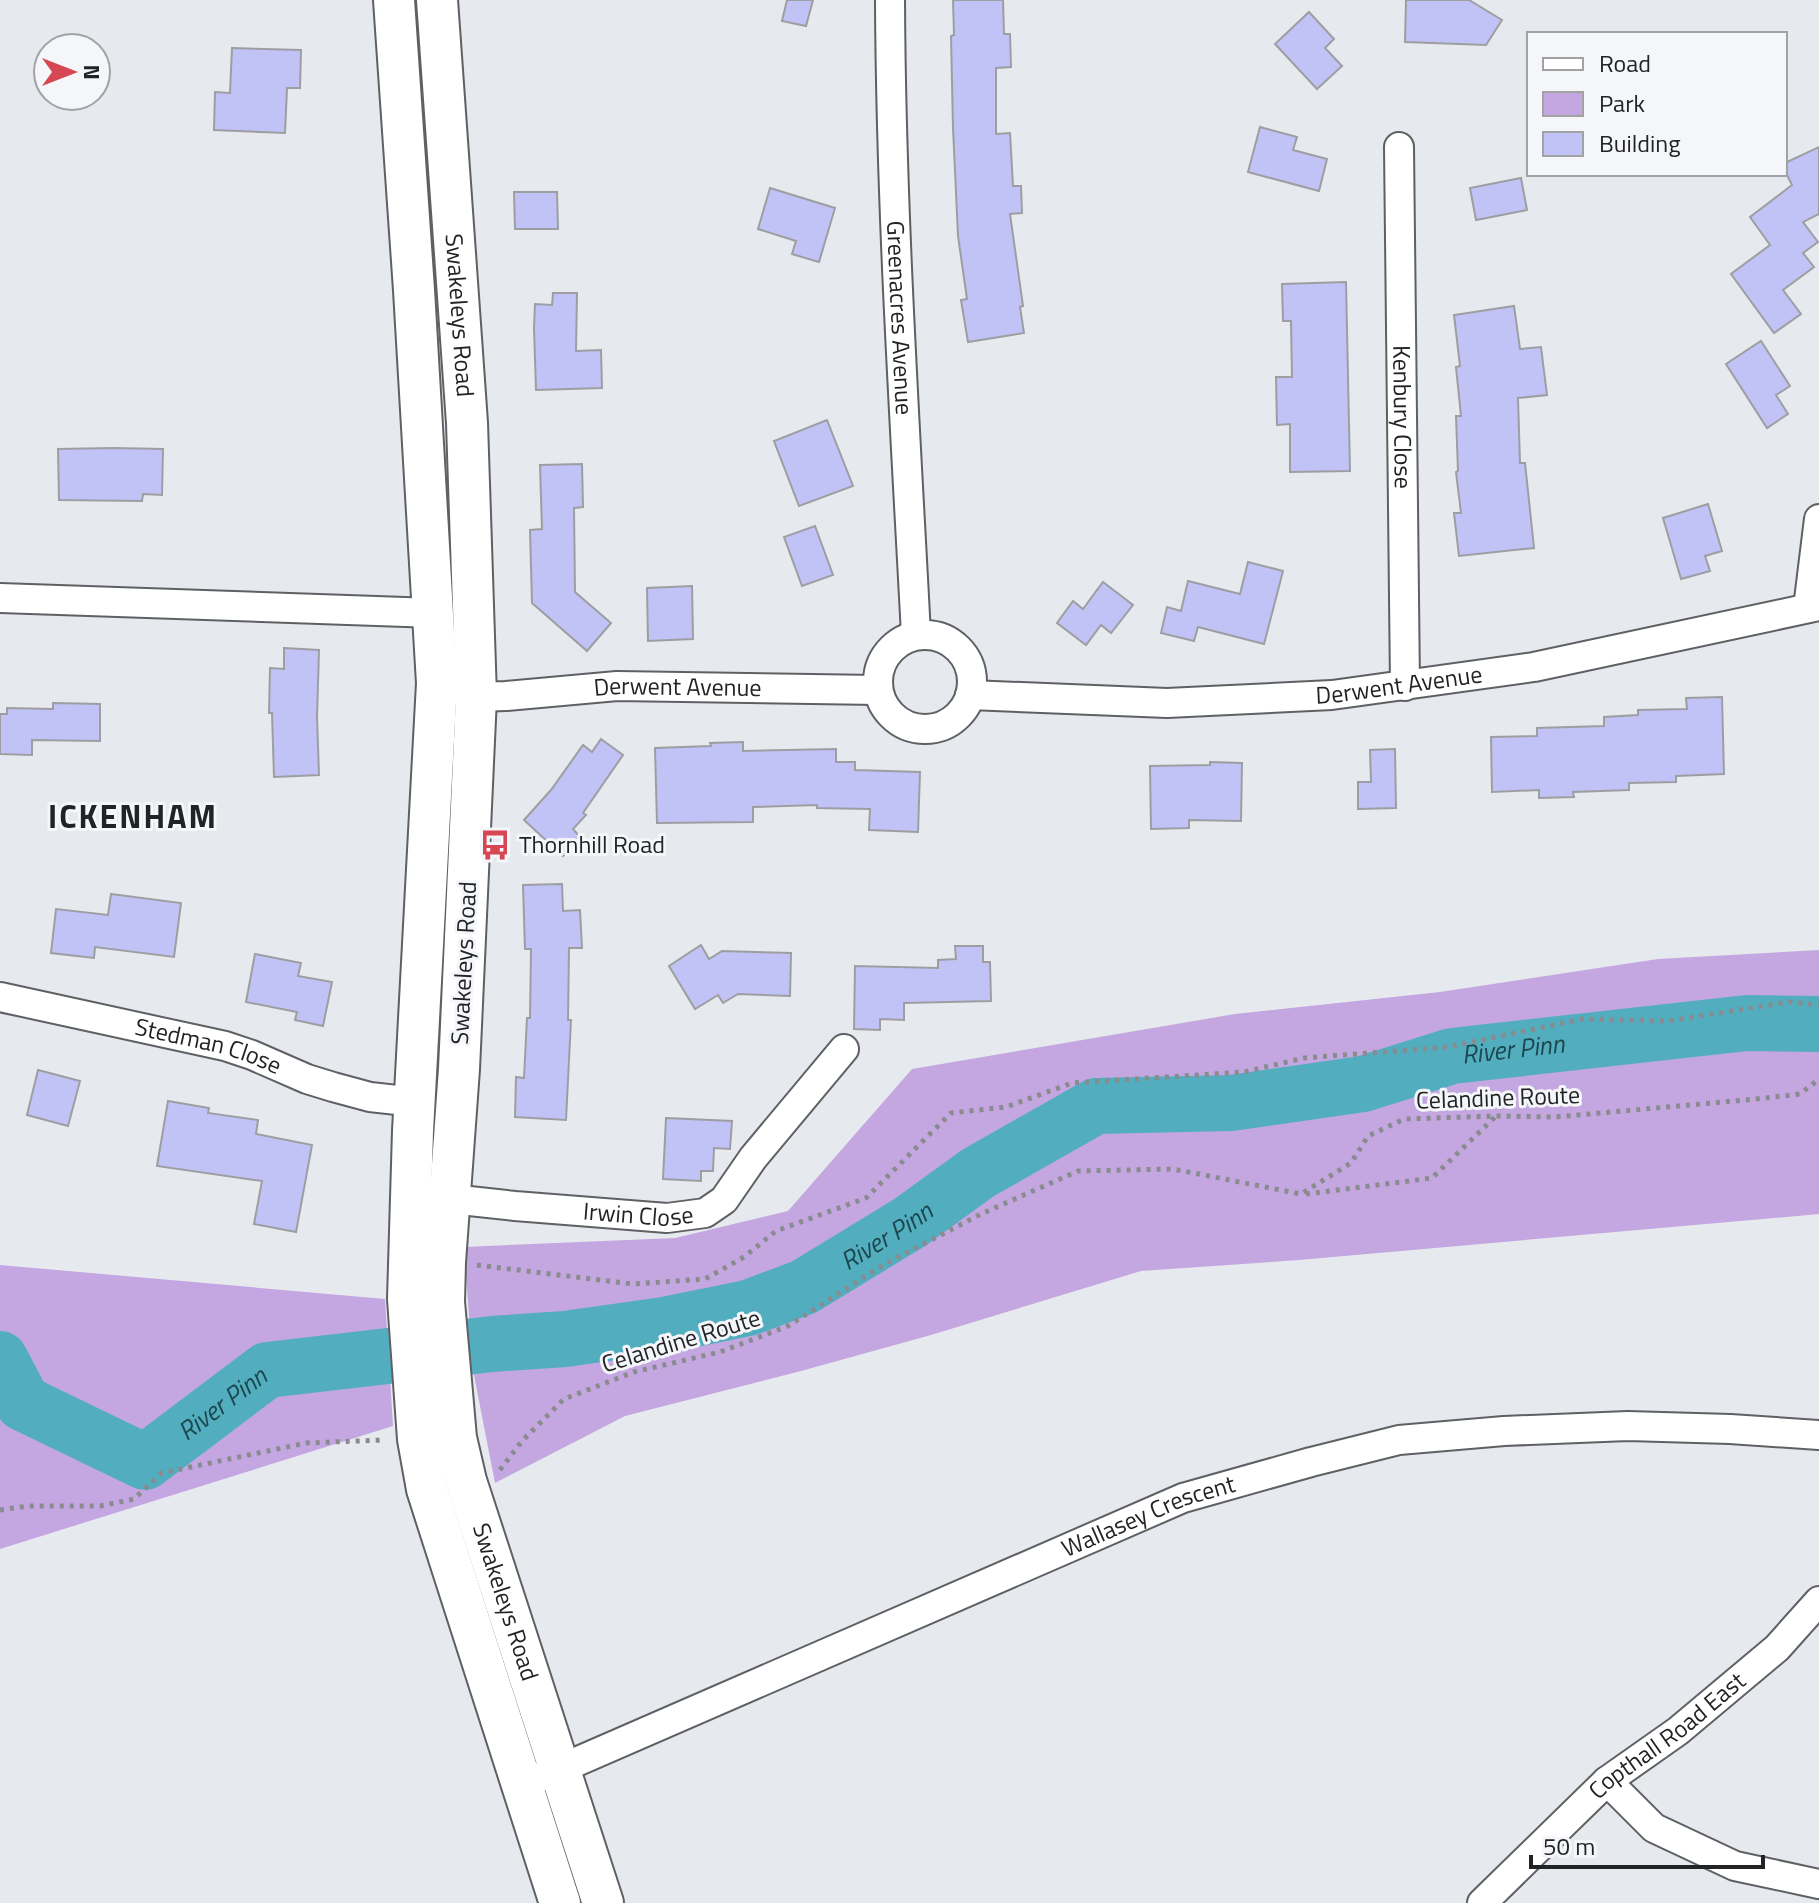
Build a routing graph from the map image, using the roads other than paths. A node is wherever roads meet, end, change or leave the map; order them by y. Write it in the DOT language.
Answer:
graph roads {
  1 [pos="394,0"];
  2 [pos="437,0"];
  3 [pos="890,0"];
  4 [pos="1399,147"];
  5 [pos="414,290"];
  6 [pos="458,290"];
  7 [pos="1819,519"];
  8 [pos="0,598"];
  9 [pos="1813,607"];
  10 [pos="434,613"];
  11 [pos="916,635"];
  12 [pos="1405,686"];
  13 [pos="878,690"];
  14 [pos="970,695"];
  15 [pos="476,697"];
  16 [pos="0,997"];
  17 [pos="844,1049"];
  18 [pos="459,1069"];
  19 [pos="416,1085"];
  20 [pos="451,1199"];
  21 [pos="426,1300"];
  22 [pos="430,1429"];
  23 [pos="1819,1435"];
  24 [pos="1819,1601"];
  25 [pos="560,1769"];
  26 [pos="1607,1781"];
  27 [pos="521,1783"];
  28 [pos="1819,1884"];
  29 [pos="560,1903"];
  30 [pos="603,1903"];
  31 [pos="1482,1903"];
  1 -- 5 [label="main road, Swakeleys Road"];
  2 -- 6 [label="main road, Swakeleys Road"];
  3 -- 11 [label="street, Greenacres Avenue"];
  4 -- 12 [label="street, Kenbury Close"];
  5 -- 6 [label="main road"];
  5 -- 10 [label="main road, Swakeleys Road"];
  6 -- 15 [label="main road, Swakeleys Road"];
  7 -- 9 [label="street"];
  8 -- 10 [label="street"];
  9 -- 12 [label="street, Derwent Avenue"];
  10 -- 19 [label="main road, Swakeleys Road"];
  11 -- 13 [label="street"];
  11 -- 14 [label="street"];
  12 -- 14 [label="street, Derwent Avenue"];
  13 -- 14 [label="street"];
  13 -- 15 [label="street, Derwent Avenue"];
  15 -- 18 [label="main road, Swakeleys Road"];
  16 -- 19 [label="street, Stedman Close"];
  17 -- 20 [label="street, Irwin Close"];
  18 -- 19 [label="main road"];
  18 -- 20 [label="main road, Swakeleys Road"];
  19 -- 21 [label="main road, Swakeleys Road"];
  20 -- 21 [label="main road, Swakeleys Road"];
  21 -- 22 [label="main road, Swakeleys Road"];
  22 -- 25 [label="main road, Swakeleys Road"];
  22 -- 27 [label="main road, Swakeleys Road"];
  23 -- 25 [label="street, Wallasey Crescent"];
  24 -- 26 [label="street, Copthall Road East"];
  25 -- 27 [label="street, Wallasey Crescent"];
  25 -- 30 [label="main road, Swakeleys Road"];
  26 -- 28 [label="street"];
  26 -- 31 [label="street, Copthall Road East"];
  27 -- 29 [label="main road, Swakeleys Road"];
}
